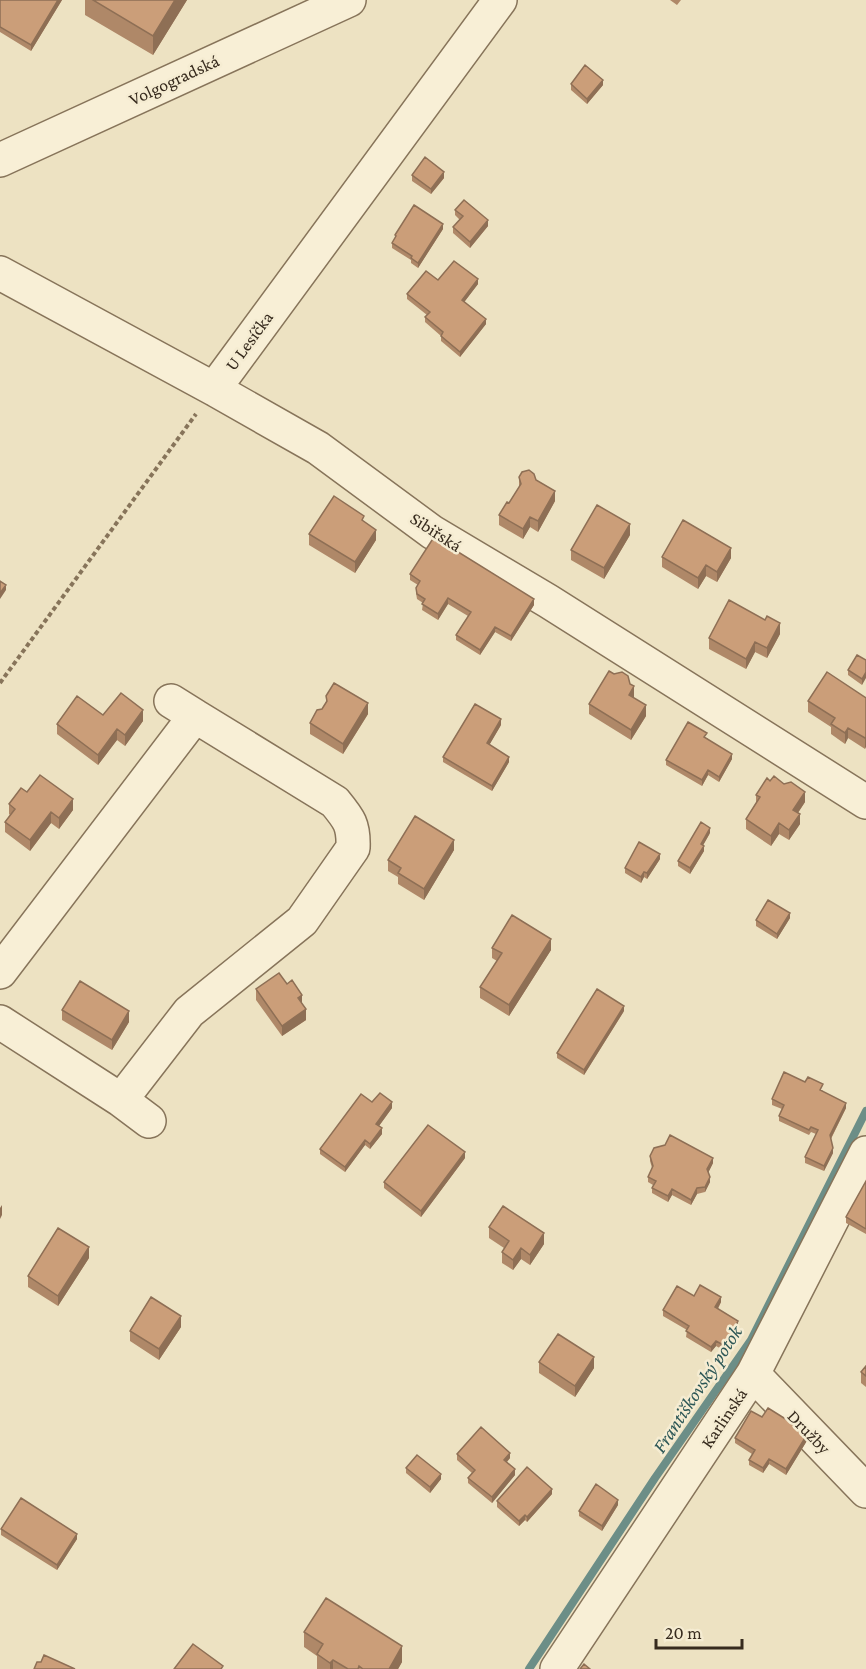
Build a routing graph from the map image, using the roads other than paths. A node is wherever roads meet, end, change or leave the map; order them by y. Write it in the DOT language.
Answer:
graph roads {
  1 [pos="349,0"];
  2 [pos="500,0"];
  3 [pos="0,160"];
  4 [pos="0,273"];
  5 [pos="214,389"];
  6 [pos="866,802"];
  7 [pos="0,972"];
  8 [pos="0,1022"];
  9 [pos="121,1100"];
  10 [pos="149,1121"];
  11 [pos="866,1153"];
  12 [pos="753,1374"];
  13 [pos="866,1491"];
  14 [pos="557,1669"];
  1 -- 3 [label="street, Volgogradská"];
  2 -- 5 [label="street, U Lesíčka"];
  4 -- 5 [label="street, Sibiřská"];
  5 -- 6 [label="street, Sibiřská"];
  7 -- 9 [label="street"];
  8 -- 9 [label="street"];
  9 -- 10 [label="street"];
  11 -- 12 [label="street, Karlinská"];
  12 -- 13 [label="street, Družby"];
  12 -- 14 [label="street, Karlinská"];
}
